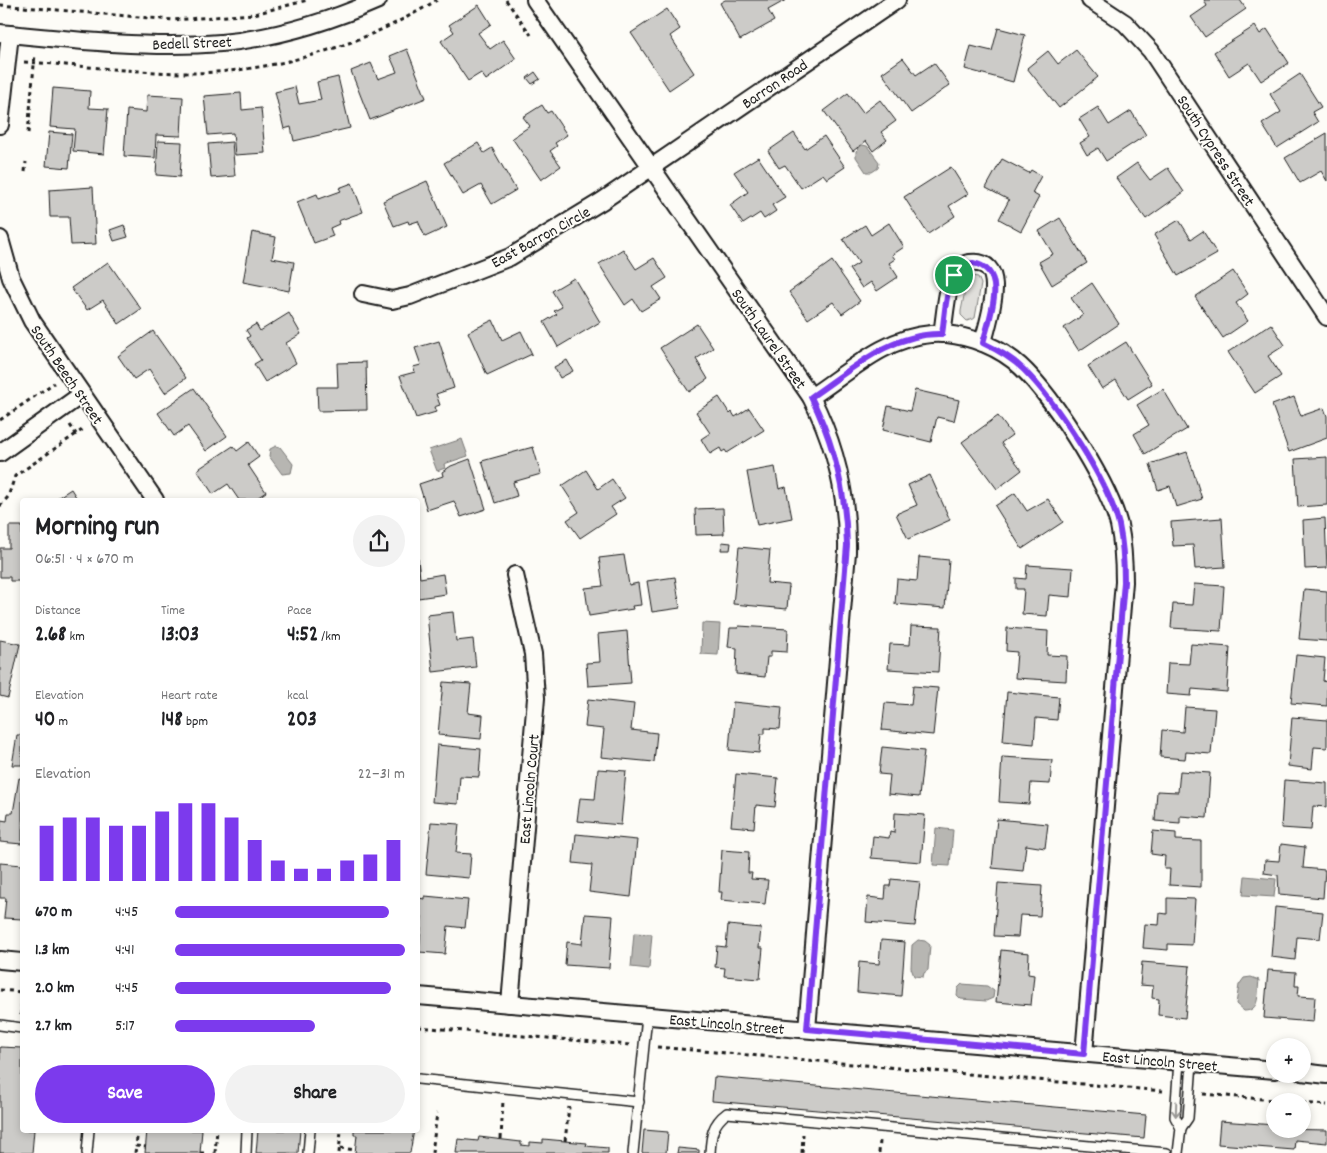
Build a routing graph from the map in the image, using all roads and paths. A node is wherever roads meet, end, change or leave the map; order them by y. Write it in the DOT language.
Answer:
graph roads {
  1 [pos="308,0"];
  2 [pos="378,0"];
  3 [pos="506,0"];
  4 [pos="534,0"];
  5 [pos="897,0"];
  6 [pos="1090,0"];
  7 [pos="0,5"];
  8 [pos="40,8"];
  9 [pos="39,14"];
  10 [pos="5,34"];
  11 [pos="531,36"];
  12 [pos="35,52"];
  13 [pos="0,125"];
  14 [pos="28,133"];
  15 [pos="26,162"];
  16 [pos="652,166"];
  17 [pos="25,172"];
  18 [pos="0,239"];
  19 [pos="363,294"];
  20 [pos="1327,317"];
  21 [pos="942,334"];
  22 [pos="983,343"];
  23 [pos="67,374"];
  24 [pos="45,389"];
  25 [pos="49,393"];
  26 [pos="81,395"];
  27 [pos="811,397"];
  28 [pos="98,419"];
  29 [pos="0,420"];
  30 [pos="70,425"];
  31 [pos="76,434"];
  32 [pos="0,453"];
  33 [pos="154,498"];
  34 [pos="0,506"];
  35 [pos="515,575"];
  36 [pos="0,960"];
  37 [pos="20,962"];
  38 [pos="0,990"];
  39 [pos="20,993"];
  40 [pos="420,996"];
  41 [pos="510,1004"];
  42 [pos="647,1016"];
  43 [pos="0,1025"];
  44 [pos="20,1027"];
  45 [pos="420,1027"];
  46 [pos="807,1029"];
  47 [pos="633,1045"];
  48 [pos="656,1047"];
  49 [pos="1084,1054"];
  50 [pos="1186,1061"];
  51 [pos="1266,1069"];
  52 [pos="1311,1073"];
  53 [pos="1327,1075"];
  54 [pos="420,1079"];
  55 [pos="504,1088"];
  56 [pos="1169,1091"];
  57 [pos="1194,1094"];
  58 [pos="570,1095"];
  59 [pos="1266,1100"];
  60 [pos="639,1102"];
  61 [pos="1311,1104"];
  62 [pos="1327,1105"];
  63 [pos="437,1113"];
  64 [pos="804,1121"];
  65 [pos="1181,1128"];
  66 [pos="89,1133"];
  67 [pos="138,1133"];
  68 [pos="217,1133"];
  69 [pos="248,1133"];
  70 [pos="310,1133"];
  71 [pos="341,1133"];
  72 [pos="501,1140"];
  73 [pos="565,1141"];
  74 [pos="136,1146"];
  75 [pos="146,1147"];
  76 [pos="355,1150"];
  77 [pos="339,1151"];
  78 [pos="87,1153"];
  79 [pos="135,1153"];
  80 [pos="200,1153"];
  81 [pos="204,1153"];
  82 [pos="215,1153"];
  83 [pos="246,1153"];
  84 [pos="308,1153"];
  85 [pos="432,1153"];
  86 [pos="633,1153"];
  87 [pos="710,1153"];
  88 [pos="802,1153"];
  89 [pos="1167,1153"];
  90 [pos="1178,1153"];
  1 -- 8 [label="path"];
  2 -- 10 [label="street, Bedell Street"];
  3 -- 11 [label="path"];
  4 -- 16 [label="street, South Laurel Street"];
  5 -- 16 [label="street, Barron Road"];
  6 -- 20 [label="street, South Cypress Street"];
  7 -- 8 [label="path"];
  8 -- 9 [label="path"];
  10 -- 13 [label="street"];
  12 -- 14 [label="path"];
  15 -- 17 [label="path"];
  16 -- 19 [label="street, East Barron Circle"];
  16 -- 27 [label="street, South Laurel Street"];
  18 -- 23 [label="street, South Beech Street"];
  21 -- 22 [label="street"];
  21 -- 22 [label="street"];
  21 -- 27 [label="street"];
  22 -- 49 [label="street"];
  23 -- 24 [label="path"];
  23 -- 26 [label="street, South Beech Street"];
  24 -- 25 [label="path"];
  24 -- 29 [label="path"];
  26 -- 28 [label="street, South Beech Street"];
  26 -- 32 [label="street"];
  27 -- 46 [label="street, South Laurel Street"];
  28 -- 31 [label="path"];
  28 -- 33 [label="street, South Beech Street"];
  30 -- 31 [label="path"];
  31 -- 34 [label="path"];
  35 -- 41 [label="street, East Lincoln Court"];
  36 -- 37 [label="street"];
  38 -- 39 [label="path"];
  40 -- 41 [label="street, East Lincoln Street"];
  41 -- 42 [label="street, East Lincoln Street"];
  42 -- 46 [label="street, East Lincoln Street"];
  42 -- 60 [label="lane"];
  43 -- 44 [label="lane"];
  45 -- 47 [label="path"];
  46 -- 49 [label="street, East Lincoln Street"];
  48 -- 56 [label="path"];
  49 -- 50 [label="street, East Lincoln Street"];
  50 -- 51 [label="street, East Lincoln Street"];
  50 -- 65 [label="lane"];
  50 -- 65 [label="lane, one-way"];
  52 -- 53 [label="street"];
  54 -- 55 [label="lane"];
  55 -- 58 [label="lane"];
  55 -- 72 [label="path"];
  57 -- 59 [label="path"];
  58 -- 60 [label="lane"];
  58 -- 73 [label="path"];
  60 -- 86 [label="lane"];
  61 -- 62 [label="path"];
  63 -- 85 [label="path"];
  64 -- 87 [label="lane"];
  64 -- 88 [label="path"];
  64 -- 89 [label="lane"];
  65 -- 90 [label="lane"];
  66 -- 78 [label="lane"];
  67 -- 74 [label="path"];
  68 -- 82 [label="path"];
  69 -- 83 [label="lane"];
  70 -- 84 [label="lane"];
  71 -- 77 [label="path"];
  74 -- 75 [label="path"];
  74 -- 79 [label="path"];
  76 -- 77 [label="path"];
  80 -- 81 [label="path"];
}
